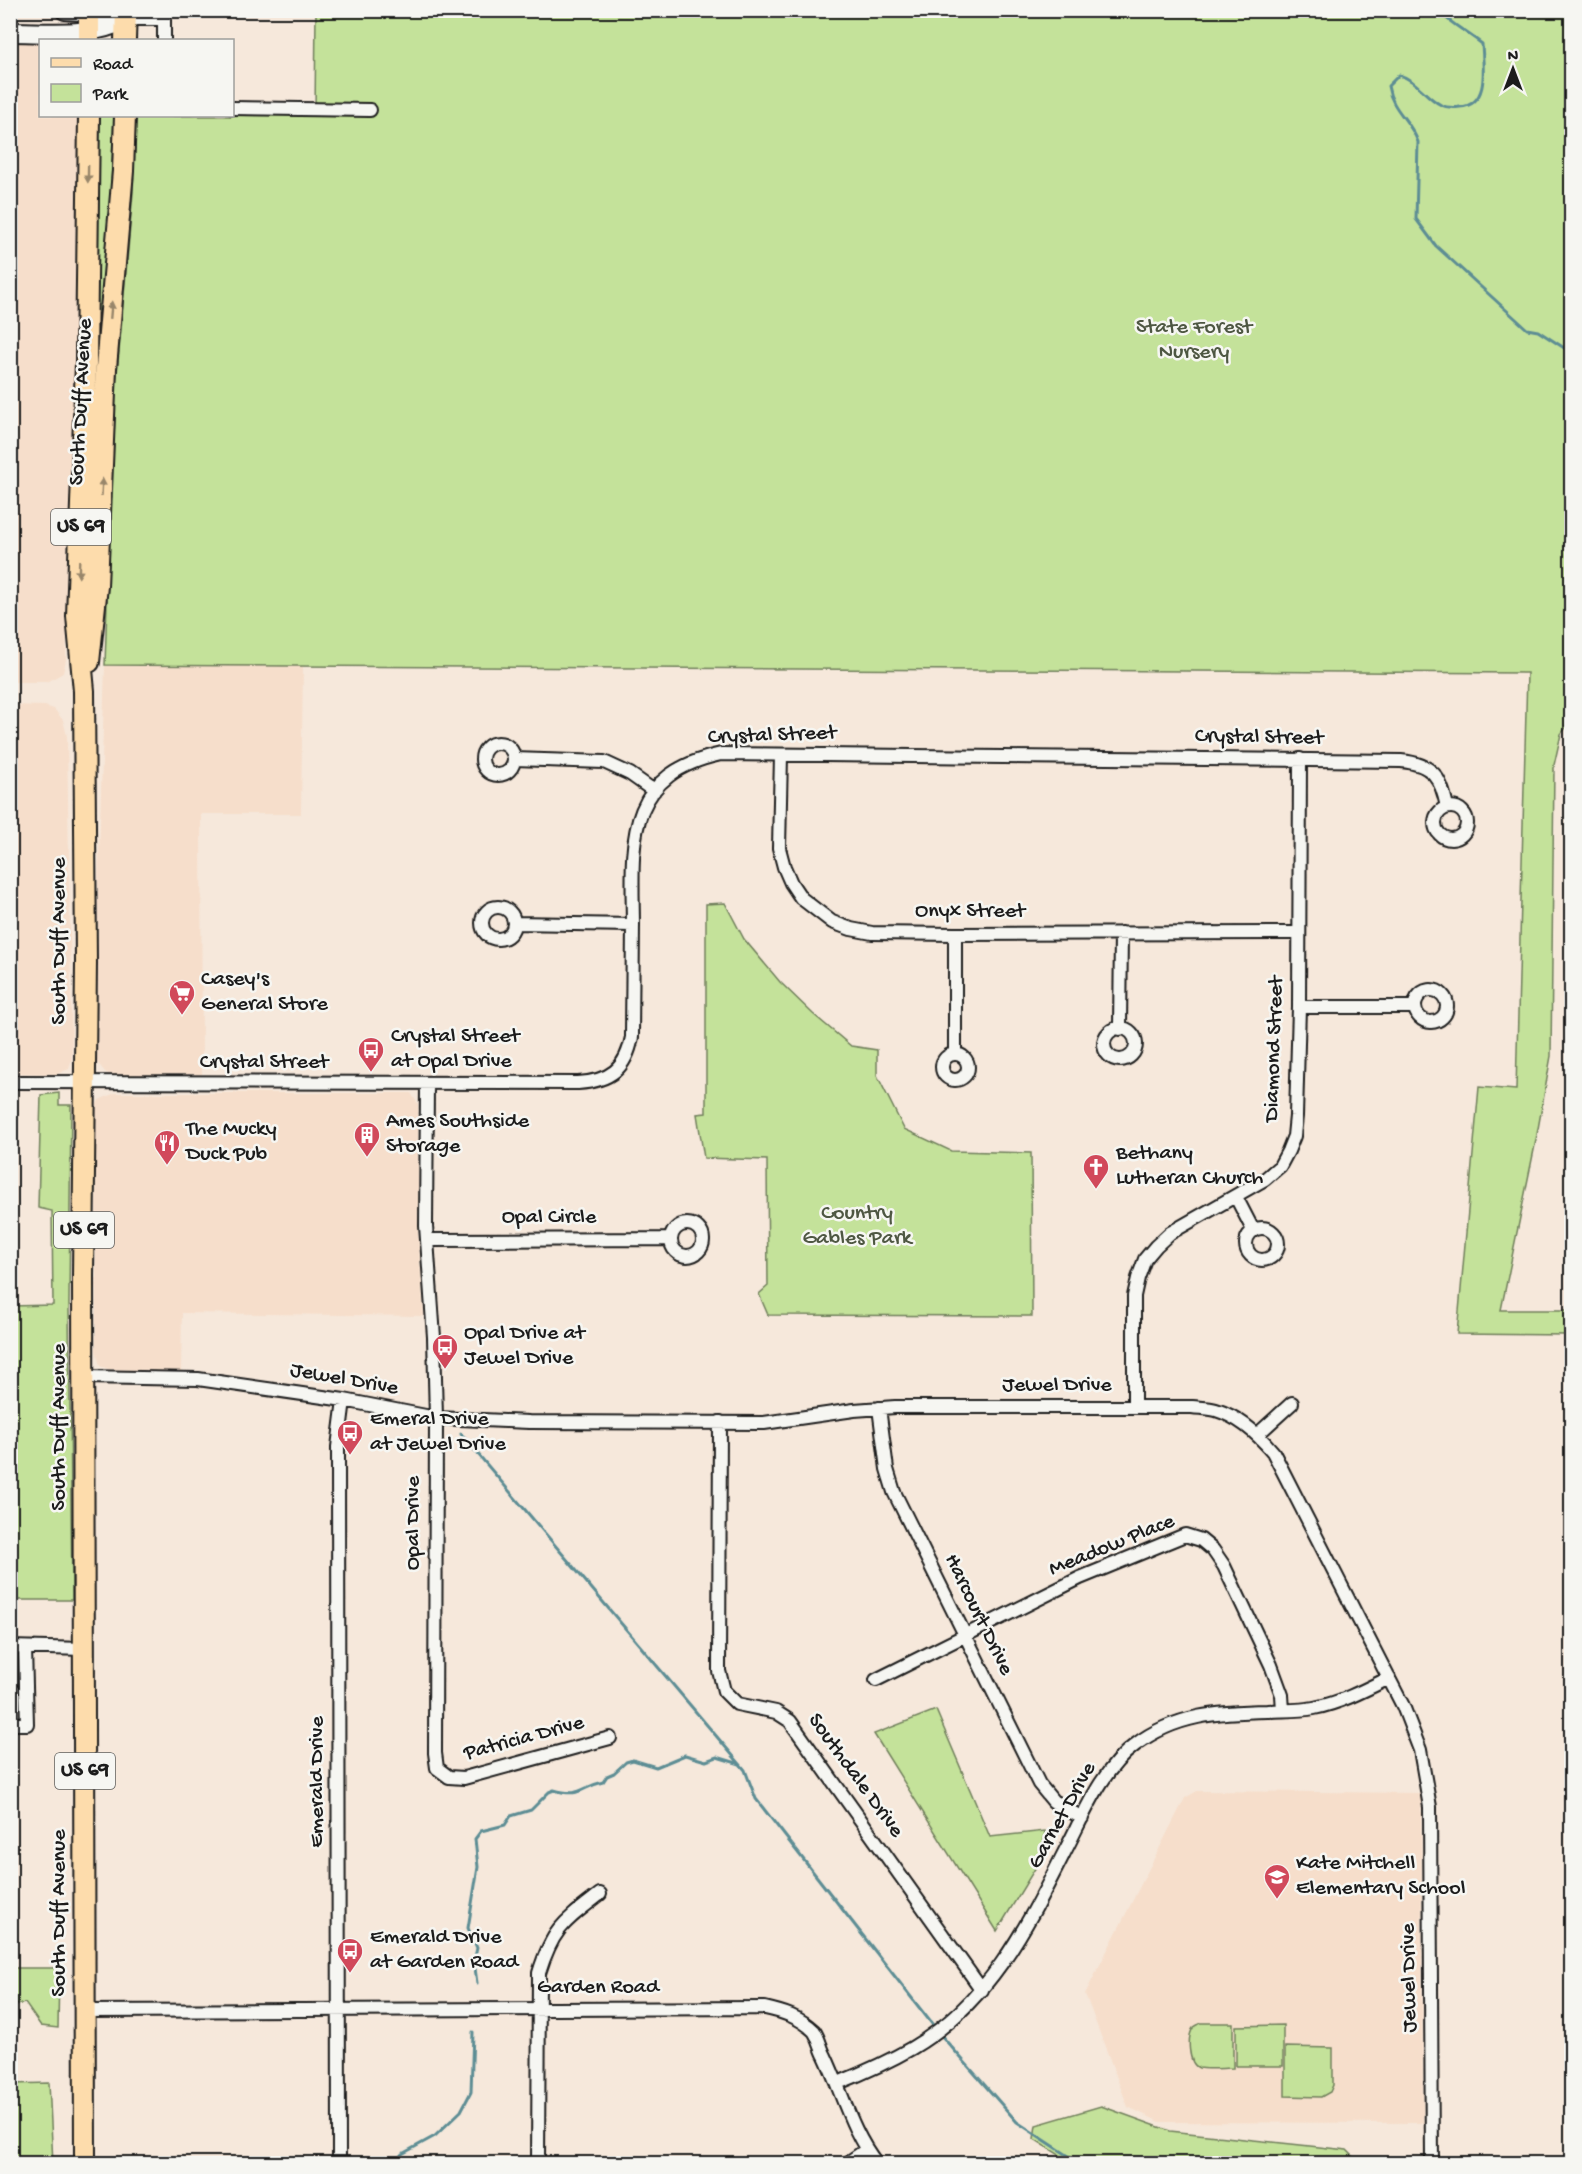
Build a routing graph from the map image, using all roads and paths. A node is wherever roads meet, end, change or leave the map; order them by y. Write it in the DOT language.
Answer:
graph roads {
  1 [pos="65,10"];
  2 [pos="89,11"];
  3 [pos="126,15"];
  4 [pos="164,15"];
  5 [pos="10,32"];
  6 [pos="89,36"];
  7 [pos="125,39"];
  8 [pos="164,39"];
  9 [pos="234,108"];
  10 [pos="370,110"];
  11 [pos="89,117"];
  12 [pos="125,117"];
  13 [pos="84,691"];
  14 [pos="781,755"];
  15 [pos="514,759"];
  16 [pos="1300,759"];
  17 [pos="654,790"];
  18 [pos="1447,807"];
  19 [pos="514,923"];
  20 [pos="633,925"];
  21 [pos="1121,933"];
  22 [pos="1298,933"];
  23 [pos="955,934"];
  24 [pos="1299,1007"];
  25 [pos="1415,1007"];
  26 [pos="1120,1029"];
  27 [pos="955,1053"];
  28 [pos="10,1082"];
  29 [pos="84,1084"];
  30 [pos="427,1084"];
  31 [pos="1236,1197"];
  32 [pos="1253,1230"];
  33 [pos="671,1239"];
  34 [pos="427,1240"];
  35 [pos="84,1377"];
  36 [pos="344,1400"];
  37 [pos="1292,1402"];
  38 [pos="1134,1407"];
  39 [pos="879,1408"];
  40 [pos="436,1418"];
  41 [pos="720,1422"];
  42 [pos="1258,1434"];
  43 [pos="964,1636"];
  44 [pos="10,1647"];
  45 [pos="25,1648"];
  46 [pos="85,1649"];
  47 [pos="1389,1678"];
  48 [pos="876,1680"];
  49 [pos="1283,1710"];
  50 [pos="10,1724"];
  51 [pos="610,1738"];
  52 [pos="449,1777"];
  53 [pos="1082,1818"];
  54 [pos="600,1894"];
  55 [pos="982,1990"];
  56 [pos="339,2009"];
  57 [pos="538,2009"];
  58 [pos="85,2011"];
  59 [pos="838,2083"];
  60 [pos="866,2150"];
  61 [pos="85,2163"];
  62 [pos="339,2163"];
  63 [pos="538,2163"];
  64 [pos="846,2163"];
  65 [pos="878,2163"];
  66 [pos="1432,2163"];
  1 -- 2 [label="main road"];
  2 -- 3 [label="main road"];
  2 -- 6 [label="main road"];
  3 -- 4 [label="street"];
  3 -- 6 [label="main road"];
  3 -- 7 [label="main road"];
  4 -- 8 [label="street"];
  5 -- 6 [label="main road"];
  9 -- 10 [label="street"];
  11 -- 13 [label="main road, South Duff Avenue / US 69, one-way"];
  13 -- 12 [label="main road, South Duff Avenue / US 69, one-way"];
  13 -- 29 [label="main road, South Duff Avenue / US 69"];
  14 -- 16 [label="street, Crystal Street"];
  14 -- 17 [label="street, Crystal Street"];
  14 -- 23 [label="street, Onyx Street"];
  15 -- 17 [label="street"];
  16 -- 18 [label="street, Crystal Street"];
  16 -- 22 [label="street, Diamond Street"];
  17 -- 20 [label="street, Crystal Street"];
  19 -- 20 [label="street"];
  20 -- 30 [label="street, Crystal Street"];
  21 -- 22 [label="street, Onyx Street"];
  21 -- 23 [label="street, Onyx Street"];
  21 -- 26 [label="street"];
  22 -- 24 [label="street, Diamond Street"];
  23 -- 27 [label="street"];
  24 -- 25 [label="street"];
  24 -- 31 [label="street, Diamond Street"];
  28 -- 29 [label="street, Crystal Street"];
  29 -- 30 [label="street, Crystal Street"];
  29 -- 35 [label="main road, South Duff Avenue / US 69"];
  30 -- 34 [label="street, Opal Drive"];
  31 -- 32 [label="street"];
  31 -- 38 [label="street, Diamond Street"];
  33 -- 34 [label="street, Opal Circle"];
  34 -- 40 [label="street, Opal Drive"];
  35 -- 36 [label="street, Jewel Drive"];
  35 -- 46 [label="main road, South Duff Avenue / US 69"];
  36 -- 40 [label="street, Jewel Drive"];
  36 -- 56 [label="street, Emerald Drive"];
  37 -- 42 [label="street"];
  38 -- 39 [label="street, Jewel Drive"];
  38 -- 42 [label="street, Jewel Drive"];
  39 -- 41 [label="street, Jewel Drive"];
  39 -- 43 [label="street, Harcourt Drive"];
  40 -- 41 [label="street, Jewel Drive"];
  40 -- 52 [label="street, Opal Drive"];
  41 -- 55 [label="street, Southdale Drive"];
  42 -- 47 [label="street, Jewel Drive"];
  43 -- 48 [label="street, Meadow Place"];
  43 -- 49 [label="street, Meadow Place"];
  43 -- 53 [label="street, Harcourt Drive"];
  44 -- 45 [label="street"];
  45 -- 46 [label="street"];
  45 -- 50 [label="street"];
  46 -- 58 [label="main road, South Duff Avenue / US 69"];
  47 -- 49 [label="street, Garnet Drive"];
  47 -- 66 [label="street, Jewel Drive"];
  49 -- 53 [label="street, Garnet Drive"];
  51 -- 52 [label="street, Patricia Drive"];
  53 -- 55 [label="street, Garnet Drive"];
  54 -- 57 [label="street"];
  55 -- 59 [label="street, Garnet Drive"];
  56 -- 57 [label="street, Garden Road"];
  56 -- 58 [label="street, Garden Road"];
  56 -- 62 [label="street, Emerald Drive"];
  57 -- 59 [label="street, Garden Road"];
  57 -- 63 [label="street"];
  58 -- 61 [label="main road, South Duff Avenue / US 69"];
  59 -- 60 [label="street, Garden Road"];
  60 -- 64 [label="street"];
  60 -- 65 [label="street, Garden Road"];
}
